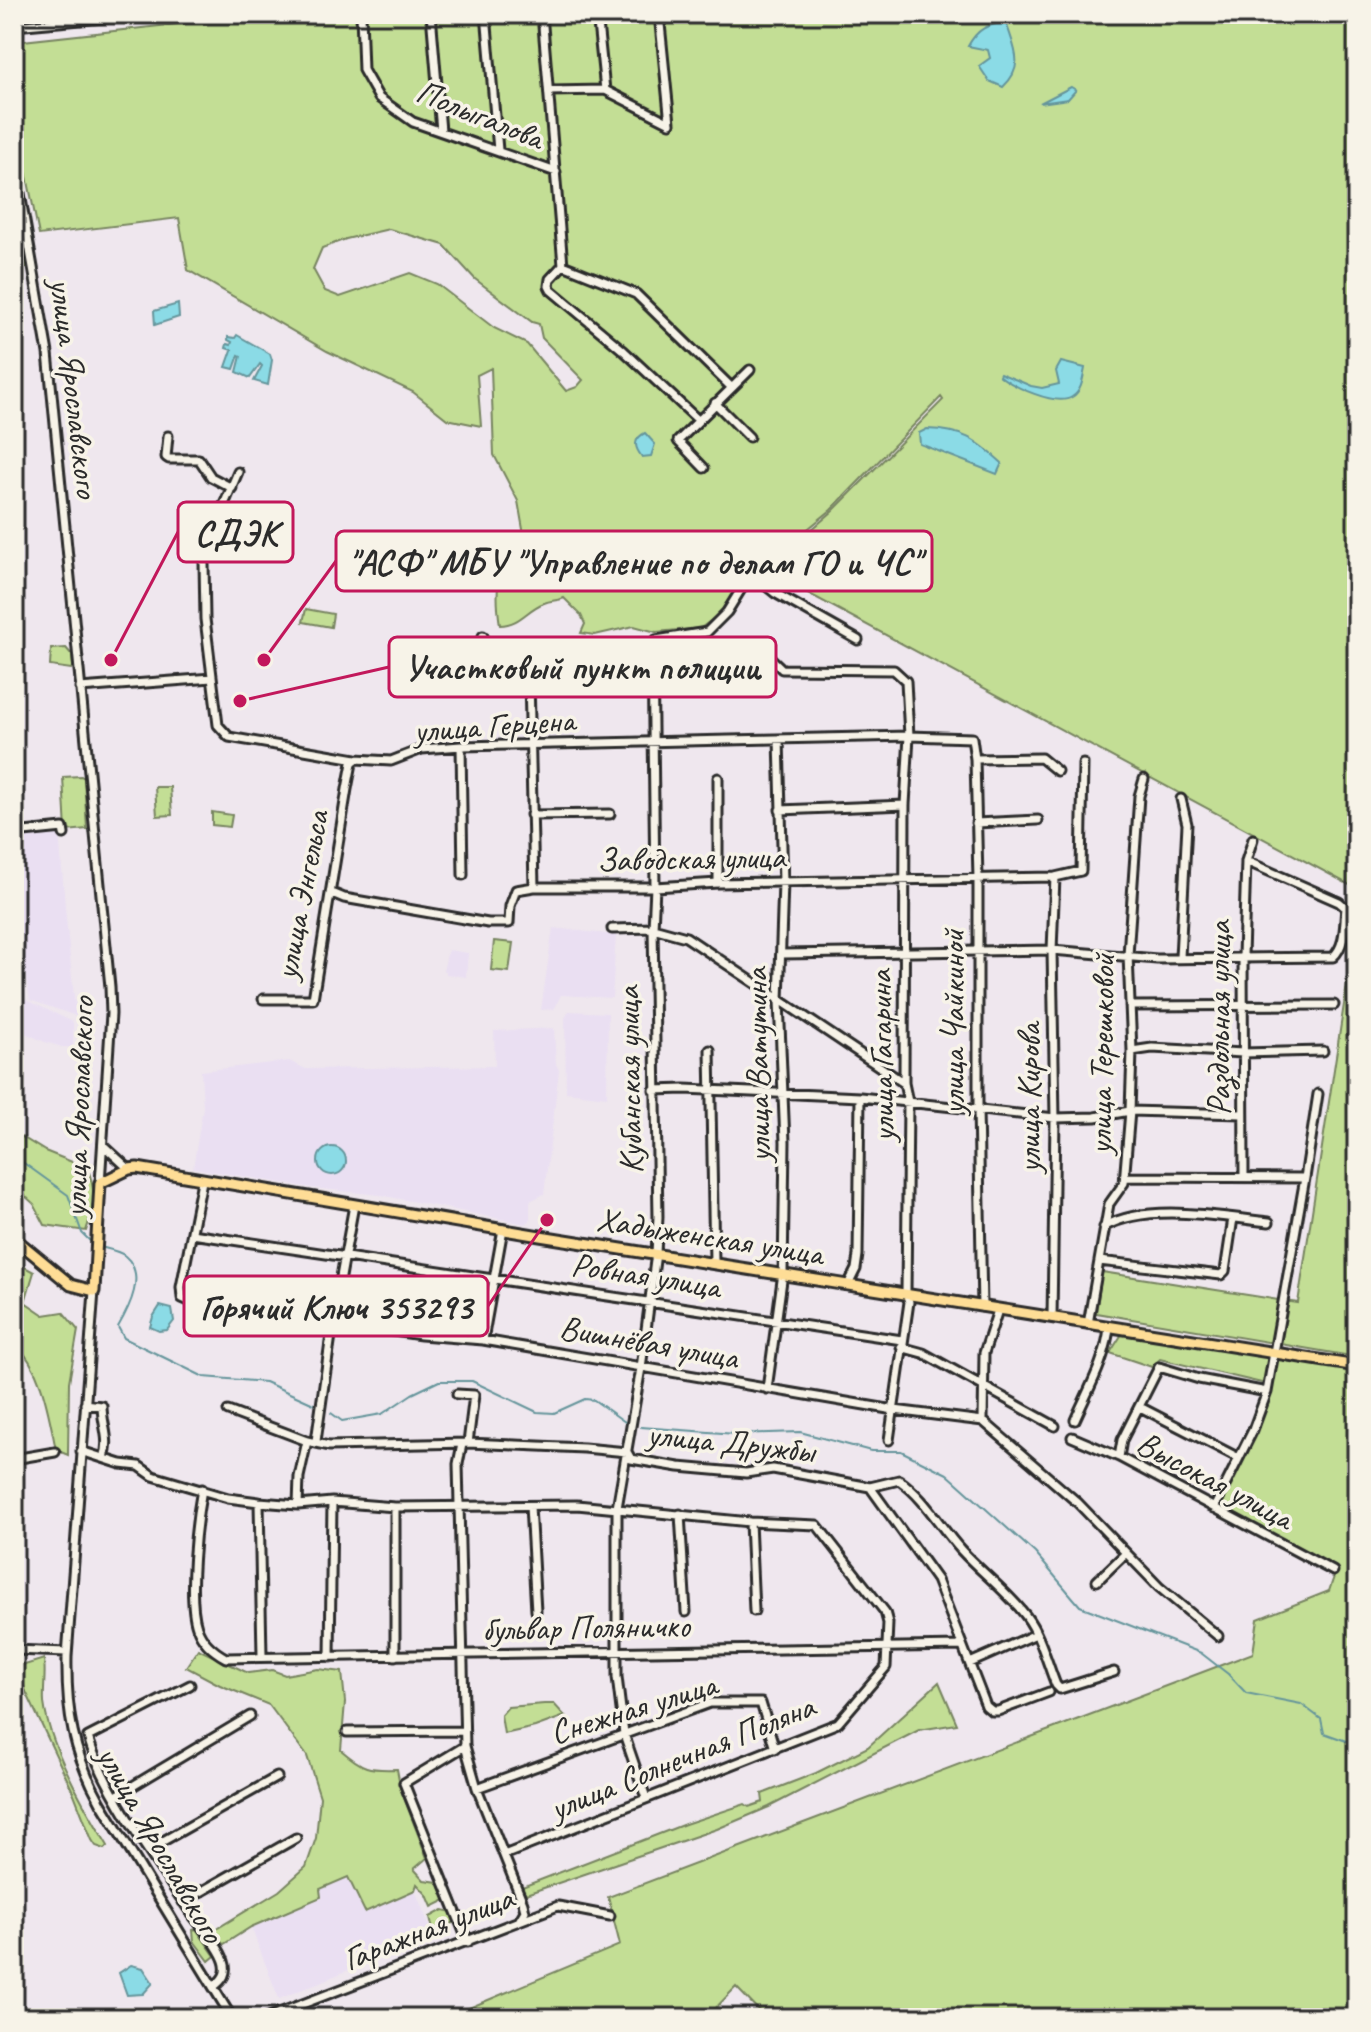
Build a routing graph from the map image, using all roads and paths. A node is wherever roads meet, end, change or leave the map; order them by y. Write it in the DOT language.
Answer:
graph roads {
  1 [pos="148,14"];
  2 [pos="361,14"];
  3 [pos="431,14"];
  4 [pos="486,14"];
  5 [pos="542,14"];
  6 [pos="597,14"];
  7 [pos="659,14"];
  8 [pos="14,26"];
  9 [pos="605,90"];
  10 [pos="549,91"];
  11 [pos="441,131"];
  12 [pos="498,150"];
  13 [pos="14,159"];
  14 [pos="556,172"];
  15 [pos="563,265"];
  16 [pos="750,370"];
  17 [pos="731,387"];
  18 [pos="715,403"];
  19 [pos="698,420"];
  20 [pos="168,436"];
  21 [pos="749,437"];
  22 [pos="704,468"];
  23 [pos="238,472"];
  24 [pos="232,488"];
  25 [pos="483,636"];
  26 [pos="858,640"];
  27 [pos="761,649"];
  28 [pos="653,671"];
  29 [pos="744,672"];
  30 [pos="212,678"];
  31 [pos="529,679"];
  32 [pos="80,688"];
  33 [pos="909,736"];
  34 [pos="972,738"];
  35 [pos="779,739"];
  36 [pos="653,742"];
  37 [pos="530,745"];
  38 [pos="461,746"];
  39 [pos="356,759"];
  40 [pos="975,759"];
  41 [pos="1083,764"];
  42 [pos="1057,771"];
  43 [pos="718,778"];
  44 [pos="1144,779"];
  45 [pos="1181,799"];
  46 [pos="905,805"];
  47 [pos="780,810"];
  48 [pos="610,814"];
  49 [pos="531,815"];
  50 [pos="1038,820"];
  51 [pos="976,823"];
  52 [pos="14,833"];
  53 [pos="64,834"];
  54 [pos="1253,839"];
  55 [pos="1246,861"];
  56 [pos="463,875"];
  57 [pos="1055,877"];
  58 [pos="905,879"];
  59 [pos="978,879"];
  60 [pos="783,882"];
  61 [pos="718,883"];
  62 [pos="534,887"];
  63 [pos="655,887"];
  64 [pos="332,893"];
  65 [pos="653,928"];
  66 [pos="612,929"];
  67 [pos="1052,950"];
  68 [pos="906,951"];
  69 [pos="979,951"];
  70 [pos="782,954"];
  71 [pos="1128,955"];
  72 [pos="1243,956"];
  73 [pos="1180,957"];
  74 [pos="263,999"];
  75 [pos="779,1001"];
  76 [pos="1243,1005"];
  77 [pos="1334,1005"];
  78 [pos="1130,1006"];
  79 [pos="710,1050"];
  80 [pos="1132,1051"];
  81 [pos="1323,1051"];
  82 [pos="1243,1053"];
  83 [pos="904,1083"];
  84 [pos="654,1090"];
  85 [pos="712,1090"];
  86 [pos="783,1092"];
  87 [pos="1318,1094"];
  88 [pos="860,1097"];
  89 [pos="908,1102"];
  90 [pos="978,1109"];
  91 [pos="1130,1111"];
  92 [pos="1242,1114"];
  93 [pos="1055,1118"];
  94 [pos="103,1145"];
  95 [pos="129,1169"];
  96 [pos="1125,1177"];
  97 [pos="1244,1177"];
  98 [pos="1305,1178"];
  99 [pos="202,1181"];
  100 [pos="100,1183"];
  101 [pos="354,1205"];
  102 [pos="1233,1218"];
  103 [pos="1269,1222"];
  104 [pos="1104,1227"];
  105 [pos="503,1229"];
  106 [pos="192,1234"];
  107 [pos="14,1238"];
  108 [pos="656,1253"];
  109 [pos="345,1255"];
  110 [pos="1099,1261"];
  111 [pos="714,1262"];
  112 [pos="783,1273"];
  113 [pos="496,1277"];
  114 [pos="848,1285"];
  115 [pos="94,1291"];
  116 [pos="906,1293"];
  117 [pos="651,1302"];
  118 [pos="982,1307"];
  119 [pos="998,1310"];
  120 [pos="1052,1318"];
  121 [pos="333,1321"];
  122 [pos="777,1321"];
  123 [pos="1088,1324"];
  124 [pos="1109,1327"];
  125 [pos="483,1340"];
  126 [pos="902,1343"];
  127 [pos="1279,1355"];
  128 [pos="1357,1366"];
  129 [pos="641,1368"];
  130 [pos="983,1387"];
  131 [pos="767,1389"];
  132 [pos="1267,1392"];
  133 [pos="457,1394"];
  134 [pos="85,1404"];
  135 [pos="1140,1407"];
  136 [pos="894,1410"];
  137 [pos="228,1411"];
  138 [pos="1075,1420"];
  139 [pos="983,1421"];
  140 [pos="1055,1426"];
  141 [pos="1072,1437"];
  142 [pos="889,1440"];
  143 [pos="307,1441"];
  144 [pos="316,1441"];
  145 [pos="465,1444"];
  146 [pos="81,1451"];
  147 [pos="55,1452"];
  148 [pos="627,1452"];
  149 [pos="1119,1457"];
  150 [pos="104,1458"];
  151 [pos="1239,1458"];
  152 [pos="14,1459"];
  153 [pos="870,1487"];
  154 [pos="202,1489"];
  155 [pos="259,1502"];
  156 [pos="332,1502"];
  157 [pos="298,1505"];
  158 [pos="461,1505"];
  159 [pos="530,1506"];
  160 [pos="395,1507"];
  161 [pos="617,1508"];
  162 [pos="1214,1508"];
  163 [pos="680,1514"];
  164 [pos="750,1522"];
  165 [pos="1125,1554"];
  166 [pos="1333,1571"];
  167 [pos="1097,1581"];
  168 [pos="536,1611"];
  169 [pos="754,1611"];
  170 [pos="686,1612"];
  171 [pos="1036,1634"];
  172 [pos="1218,1636"];
  173 [pos="961,1646"];
  174 [pos="888,1649"];
  175 [pos="14,1650"];
  176 [pos="67,1652"];
  177 [pos="618,1652"];
  178 [pos="262,1656"];
  179 [pos="395,1656"];
  180 [pos="464,1656"];
  181 [pos="330,1657"];
  182 [pos="970,1663"];
  183 [pos="1114,1672"];
  184 [pos="190,1685"];
  185 [pos="1049,1692"];
  186 [pos="250,1716"];
  187 [pos="464,1731"];
  188 [pos="347,1732"];
  189 [pos="624,1734"];
  190 [pos="465,1746"];
  191 [pos="775,1749"];
  192 [pos="277,1777"];
  193 [pos="477,1788"];
  194 [pos="116,1796"];
  195 [pos="646,1798"];
  196 [pos="296,1838"];
  197 [pos="149,1849"];
  198 [pos="504,1855"];
  199 [pos="183,1902"];
  200 [pos="610,1916"];
  201 [pos="519,1921"];
  202 [pos="468,1942"];
  203 [pos="213,1987"];
  204 [pos="232,2018"];
  205 [pos="266,2018"];
  1 -- 8 [label="street"];
  2 -- 11 [label="street, Полыгалова"];
  3 -- 11 [label="street"];
  4 -- 12 [label="street"];
  5 -- 10 [label="street"];
  6 -- 9 [label="street"];
  7 -- 9 [label="street"];
  9 -- 10 [label="street"];
  10 -- 14 [label="street"];
  11 -- 12 [label="street, Полыгалова"];
  12 -- 14 [label="street, Полыгалова"];
  13 -- 32 [label="street, улица Ярославского"];
  14 -- 15 [label="street"];
  15 -- 17 [label="street"];
  15 -- 19 [label="street"];
  16 -- 17 [label="street"];
  17 -- 18 [label="street"];
  18 -- 19 [label="street"];
  18 -- 21 [label="street"];
  19 -- 22 [label="street"];
  20 -- 24 [label="street"];
  23 -- 24 [label="street, улица Герцена"];
  24 -- 30 [label="street, улица Герцена"];
  25 -- 31 [label="street"];
  26 -- 28 [label="street, Кубанская улица"];
  27 -- 33 [label="street, улица Гагарина"];
  28 -- 29 [label="street"];
  28 -- 31 [label="street"];
  28 -- 36 [label="street, Кубанская улица"];
  30 -- 32 [label="street"];
  30 -- 39 [label="street, улица Герцена"];
  31 -- 37 [label="street"];
  32 -- 94 [label="street, улица Ярославского"];
  33 -- 34 [label="street, улица Герцена"];
  33 -- 35 [label="street, улица Герцена"];
  33 -- 46 [label="street, улица Гагарина"];
  34 -- 40 [label="street, улица Чайкиной"];
  35 -- 36 [label="street, улица Герцена"];
  35 -- 47 [label="street, улица Ватутина"];
  36 -- 37 [label="street, улица Герцена"];
  36 -- 63 [label="street, Кубанская улица"];
  37 -- 38 [label="street, улица Герцена"];
  37 -- 49 [label="street"];
  38 -- 39 [label="street, улица Герцена"];
  38 -- 56 [label="street"];
  39 -- 64 [label="street, улица Энгельса"];
  40 -- 42 [label="street"];
  40 -- 51 [label="street, улица Чайкиной"];
  41 -- 57 [label="street, Заводская улица"];
  43 -- 61 [label="street"];
  44 -- 71 [label="street, улица Терешковой"];
  45 -- 73 [label="street"];
  46 -- 47 [label="street"];
  46 -- 58 [label="street, улица Гагарина"];
  47 -- 60 [label="street, улица Ватутина"];
  48 -- 49 [label="street"];
  49 -- 62 [label="street"];
  50 -- 51 [label="street"];
  51 -- 59 [label="street, улица Чайкиной"];
  52 -- 53 [label="street"];
  54 -- 55 [label="street, Раздольная улица"];
  55 -- 72 [label="street, Раздольная улица"];
  55 -- 72 [label="street"];
  57 -- 59 [label="street, Заводская улица"];
  57 -- 67 [label="street, улица Кирова"];
  58 -- 59 [label="street, Заводская улица"];
  58 -- 60 [label="street, Заводская улица"];
  58 -- 68 [label="street, улица Гагарина"];
  59 -- 69 [label="street, улица Чайкиной"];
  60 -- 61 [label="street, Заводская улица"];
  60 -- 70 [label="street, улица Ватутина"];
  61 -- 63 [label="street, Заводская улица"];
  62 -- 63 [label="street, Заводская улица"];
  62 -- 64 [label="street"];
  63 -- 65 [label="street, Кубанская улица"];
  64 -- 74 [label="street, улица Энгельса"];
  65 -- 66 [label="street, Заводская улица"];
  65 -- 75 [label="street, Заводская улица"];
  65 -- 84 [label="street, Кубанская улица"];
  67 -- 69 [label="street"];
  67 -- 71 [label="street"];
  67 -- 93 [label="street, улица Кирова"];
  68 -- 69 [label="street"];
  68 -- 70 [label="street"];
  68 -- 83 [label="street, улица Гагарина"];
  69 -- 90 [label="street, улица Чайкиной"];
  70 -- 75 [label="street, улица Ватутина"];
  71 -- 73 [label="street"];
  71 -- 78 [label="street, улица Терешковой"];
  72 -- 73 [label="street"];
  72 -- 76 [label="street, Раздольная улица"];
  75 -- 83 [label="street, Заводская улица"];
  75 -- 86 [label="street, улица Ватутина"];
  76 -- 77 [label="street"];
  76 -- 78 [label="street"];
  76 -- 82 [label="street, Раздольная улица"];
  78 -- 80 [label="street, улица Терешковой"];
  79 -- 85 [label="street"];
  80 -- 82 [label="street"];
  80 -- 91 [label="street, улица Терешковой"];
  81 -- 82 [label="street"];
  82 -- 92 [label="street, Раздольная улица"];
  83 -- 89 [label="street, улица Гагарина"];
  84 -- 85 [label="street"];
  84 -- 108 [label="street, Кубанская улица"];
  85 -- 86 [label="street"];
  85 -- 111 [label="street"];
  86 -- 88 [label="street"];
  86 -- 112 [label="street, улица Ватутина"];
  87 -- 98 [label="street"];
  88 -- 89 [label="street"];
  88 -- 114 [label="street"];
  89 -- 90 [label="street"];
  89 -- 116 [label="street, улица Гагарина"];
  90 -- 93 [label="street"];
  90 -- 118 [label="street, улица Чайкиной"];
  91 -- 92 [label="street"];
  91 -- 93 [label="street"];
  91 -- 96 [label="street, улица Терешковой"];
  92 -- 97 [label="street, Раздольная улица"];
  93 -- 120 [label="street, улица Кирова"];
  94 -- 95 [label="street"];
  94 -- 100 [label="street, улица Ярославского"];
  95 -- 99 [label="main road, Хадыженская улица"];
  95 -- 100 [label="main road"];
  96 -- 97 [label="street"];
  96 -- 104 [label="street, улица Терешковой"];
  97 -- 98 [label="street"];
  98 -- 127 [label="street"];
  99 -- 101 [label="main road, Хадыженская улица"];
  99 -- 106 [label="street"];
  100 -- 115 [label="main road, улица Ярославского"];
  101 -- 105 [label="main road, Хадыженская улица"];
  101 -- 109 [label="street"];
  102 -- 103 [label="street"];
  102 -- 104 [label="street"];
  102 -- 110 [label="street"];
  104 -- 110 [label="street, улица Терешковой"];
  105 -- 108 [label="main road, Хадыженская улица"];
  105 -- 113 [label="street"];
  106 -- 109 [label="street, Ровная улица"];
  106 -- 121 [label="street, Вишнёвая улица"];
  107 -- 115 [label="main road"];
  108 -- 111 [label="main road, Хадыженская улица"];
  108 -- 117 [label="street, Кубанская улица"];
  109 -- 113 [label="street, Ровная улица"];
  109 -- 121 [label="street"];
  110 -- 123 [label="street, улица Терешковой"];
  111 -- 112 [label="main road, Хадыженская улица"];
  112 -- 114 [label="main road, Хадыженская улица"];
  112 -- 122 [label="street, улица Ватутина"];
  113 -- 117 [label="street, Ровная улица"];
  113 -- 125 [label="street"];
  114 -- 116 [label="main road, Хадыженская улица"];
  115 -- 134 [label="street, улица Ярославского"];
  116 -- 118 [label="main road, Хадыженская улица"];
  116 -- 126 [label="street, улица Гагарина"];
  117 -- 122 [label="street, Ровная улица"];
  117 -- 129 [label="street, Кубанская улица"];
  118 -- 119 [label="main road, Хадыженская улица"];
  119 -- 120 [label="main road, Хадыженская улица"];
  119 -- 130 [label="street"];
  120 -- 123 [label="main road, Хадыженская улица"];
  121 -- 125 [label="street, Вишнёвая улица"];
  121 -- 144 [label="street"];
  122 -- 126 [label="street, Ровная улица"];
  122 -- 131 [label="street, улица Ватутина"];
  123 -- 124 [label="main road, Хадыженская улица"];
  124 -- 127 [label="main road, Хадыженская улица"];
  124 -- 138 [label="street"];
  125 -- 129 [label="street, Вишнёвая улица"];
  126 -- 130 [label="street, Ровная улица"];
  126 -- 136 [label="street, улица Гагарина"];
  127 -- 128 [label="main road, Хадыженская улица"];
  127 -- 132 [label="street"];
  129 -- 131 [label="street, Вишнёвая улица"];
  129 -- 148 [label="street, Кубанская улица"];
  130 -- 139 [label="street"];
  130 -- 140 [label="street, Ровная улица"];
  131 -- 136 [label="street, Вишнёвая улица"];
  132 -- 135 [label="street"];
  132 -- 151 [label="street"];
  133 -- 145 [label="street"];
  134 -- 146 [label="street, улица Ярославского"];
  134 -- 150 [label="street"];
  135 -- 149 [label="street"];
  135 -- 151 [label="street"];
  136 -- 139 [label="street, Вишнёвая улица"];
  136 -- 142 [label="street, улица Гагарина"];
  137 -- 143 [label="street, улица Дружбы"];
  139 -- 165 [label="street"];
  141 -- 149 [label="street, Высокая улица"];
  143 -- 144 [label="street, улица Дружбы"];
  143 -- 157 [label="street"];
  144 -- 145 [label="street, улица Дружбы"];
  145 -- 148 [label="street, улица Дружбы"];
  145 -- 158 [label="street"];
  146 -- 150 [label="street"];
  146 -- 176 [label="street, улица Ярославского"];
  147 -- 152 [label="street"];
  148 -- 153 [label="street, улица Дружбы"];
  148 -- 161 [label="street, Кубанская улица"];
  149 -- 162 [label="street, Высокая улица"];
  150 -- 154 [label="street"];
  151 -- 162 [label="street"];
  153 -- 171 [label="street, улица Дружбы"];
  153 -- 173 [label="street"];
  154 -- 155 [label="street"];
  154 -- 178 [label="street, бульвар Поляничко"];
  155 -- 157 [label="street"];
  155 -- 178 [label="street"];
  156 -- 157 [label="street"];
  156 -- 160 [label="street"];
  156 -- 181 [label="street"];
  158 -- 159 [label="street"];
  158 -- 160 [label="street"];
  158 -- 180 [label="street"];
  159 -- 161 [label="street"];
  159 -- 168 [label="street"];
  160 -- 179 [label="street"];
  161 -- 163 [label="street"];
  161 -- 177 [label="street, Кубанская улица"];
  162 -- 166 [label="street, Высокая улица"];
  163 -- 164 [label="street"];
  163 -- 170 [label="street"];
  164 -- 169 [label="street"];
  164 -- 174 [label="street"];
  165 -- 167 [label="street"];
  165 -- 172 [label="street"];
  171 -- 182 [label="street"];
  171 -- 183 [label="street, улица Дружбы"];
  173 -- 174 [label="street, бульвар Поляничко"];
  173 -- 182 [label="street"];
  174 -- 177 [label="street, бульвар Поляничко"];
  174 -- 191 [label="street, улица Солнечная Поляна"];
  175 -- 176 [label="street"];
  176 -- 203 [label="street, улица Ярославского"];
  177 -- 180 [label="street, бульвар Поляничко"];
  177 -- 189 [label="street, Кубанская улица"];
  178 -- 181 [label="street, бульвар Поляничко"];
  179 -- 180 [label="street, бульвар Поляничко"];
  179 -- 181 [label="street, бульвар Поляничко"];
  180 -- 187 [label="street"];
  182 -- 185 [label="street"];
  184 -- 194 [label="street"];
  186 -- 194 [label="street"];
  187 -- 188 [label="street"];
  187 -- 190 [label="street"];
  189 -- 191 [label="street, Снежная улица"];
  189 -- 193 [label="street, Снежная улица"];
  189 -- 195 [label="street, Кубанская улица"];
  190 -- 193 [label="street"];
  190 -- 202 [label="street"];
  191 -- 195 [label="street, улица Солнечная Поляна"];
  192 -- 197 [label="street"];
  193 -- 198 [label="street"];
  194 -- 197 [label="street"];
  195 -- 198 [label="street, улица Солнечная Поляна"];
  196 -- 199 [label="street"];
  197 -- 199 [label="street"];
  198 -- 201 [label="street"];
  199 -- 203 [label="street"];
  200 -- 201 [label="street, Гаражная улица"];
  201 -- 202 [label="street, Гаражная улица"];
  202 -- 205 [label="street, Гаражная улица"];
  203 -- 204 [label="street, улица Ярославского"];
}
